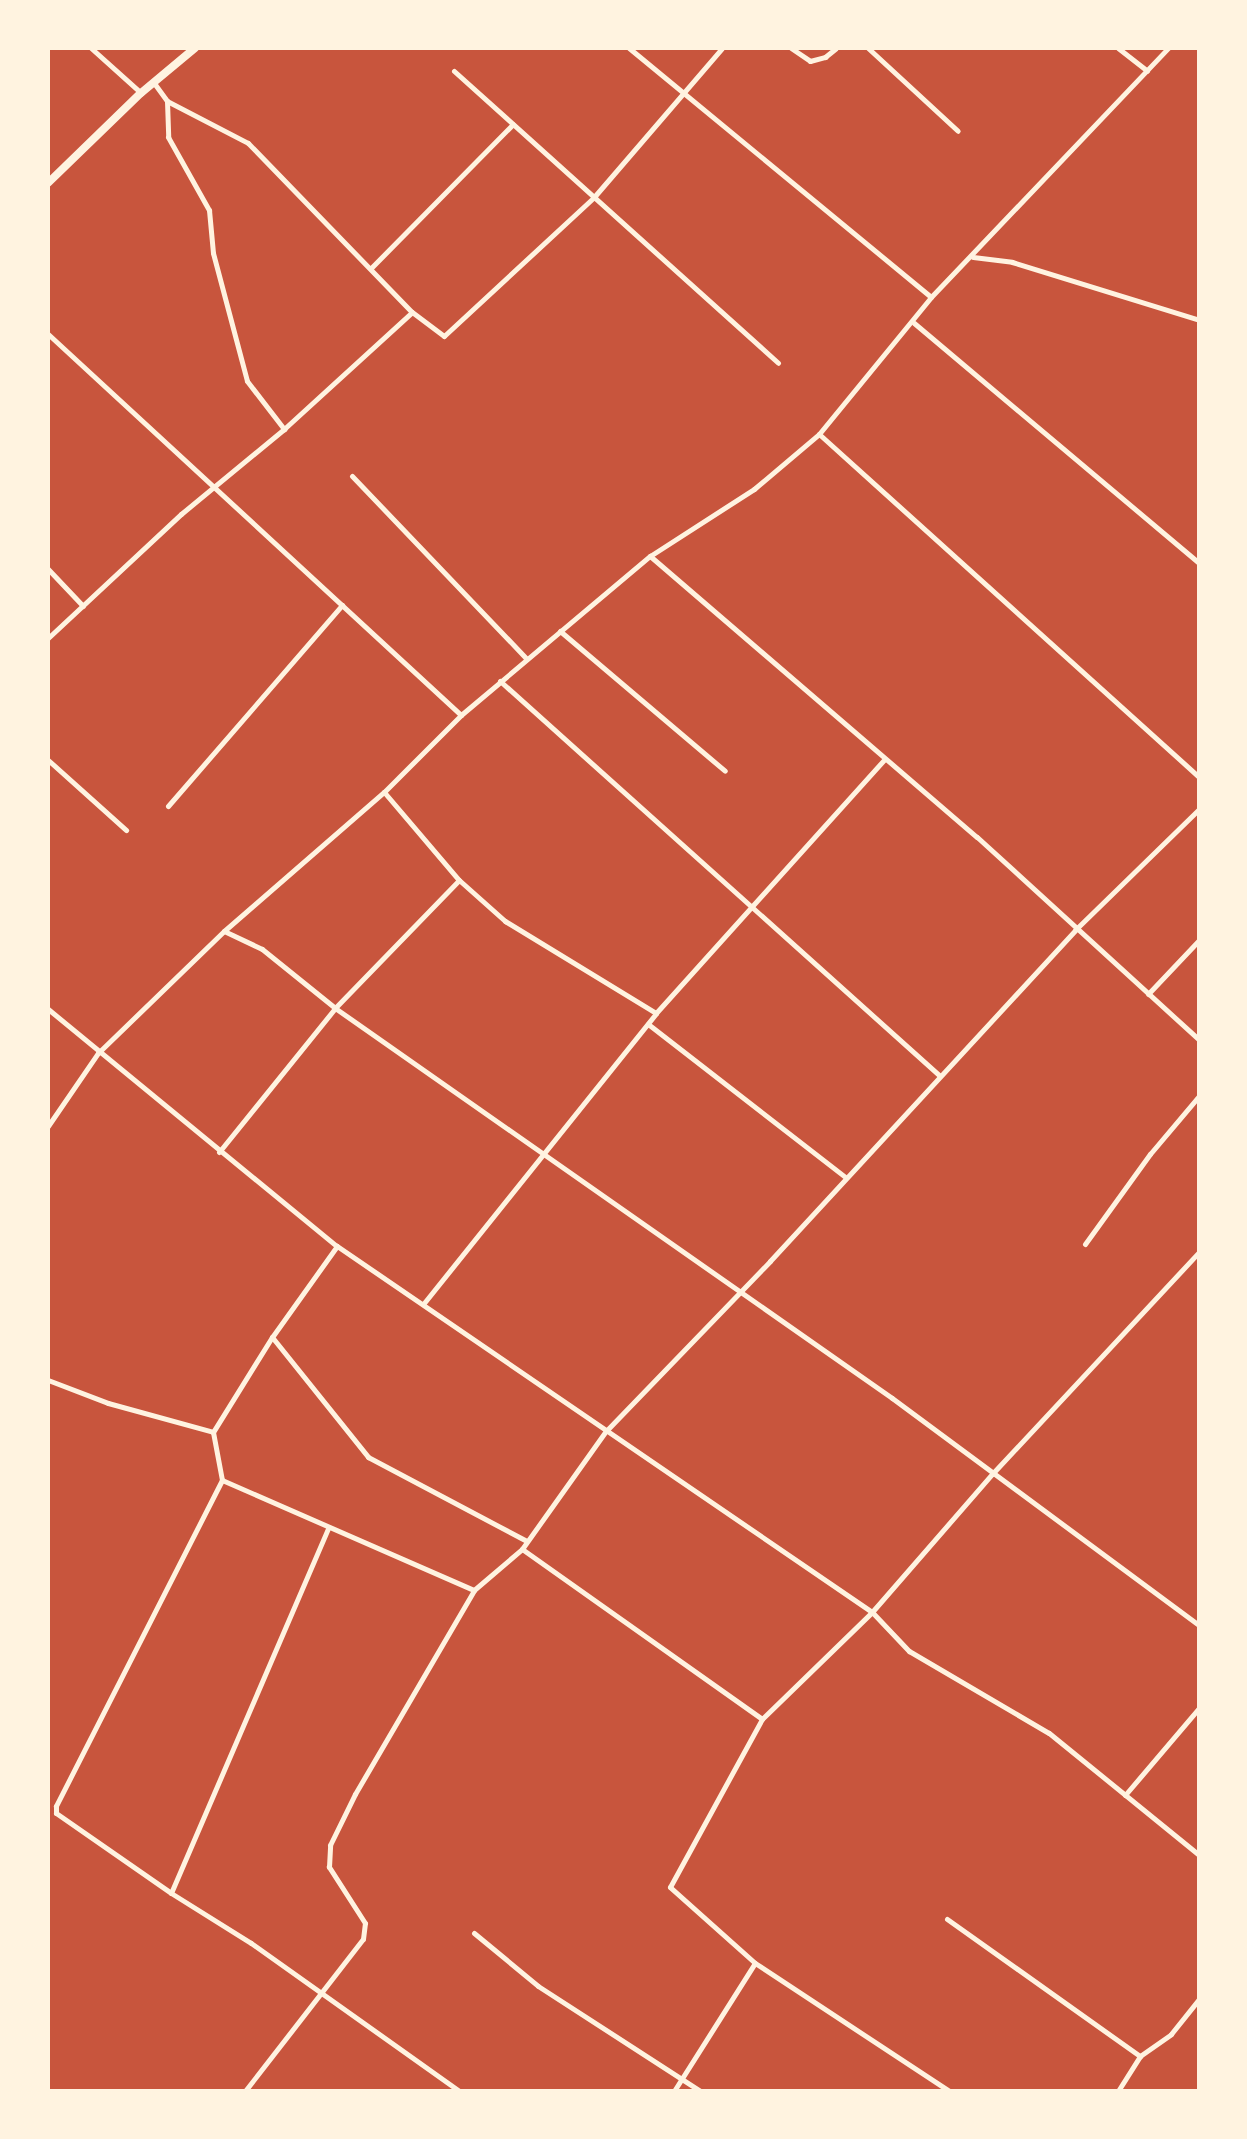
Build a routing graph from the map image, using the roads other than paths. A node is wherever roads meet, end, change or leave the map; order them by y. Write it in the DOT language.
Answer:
graph roads {
  1 [pos="91,48"];
  2 [pos="195,48"];
  3 [pos="629,48"];
  4 [pos="722,48"];
  5 [pos="791,48"];
  6 [pos="836,48"];
  7 [pos="868,48"];
  8 [pos="1118,48"];
  9 [pos="1168,48"];
  10 [pos="454,71"];
  11 [pos="1147,71"];
  12 [pos="154,82"];
  13 [pos="141,93"];
  14 [pos="680,93"];
  15 [pos="167,101"];
  16 [pos="513,124"];
  17 [pos="958,131"];
  18 [pos="48,183"];
  19 [pos="594,197"];
  20 [pos="972,257"];
  21 [pos="371,268"];
  22 [pos="931,297"];
  23 [pos="412,312"];
  24 [pos="1199,320"];
  25 [pos="914,323"];
  26 [pos="48,334"];
  27 [pos="778,363"];
  28 [pos="284,429"];
  29 [pos="819,434"];
  30 [pos="352,476"];
  31 [pos="214,487"];
  32 [pos="650,556"];
  33 [pos="1199,563"];
  34 [pos="48,569"];
  35 [pos="342,605"];
  36 [pos="83,606"];
  37 [pos="560,631"];
  38 [pos="48,638"];
  39 [pos="527,659"];
  40 [pos="500,681"];
  41 [pos="461,715"];
  42 [pos="885,759"];
  43 [pos="48,760"];
  44 [pos="725,771"];
  45 [pos="1199,777"];
  46 [pos="384,792"];
  47 [pos="168,806"];
  48 [pos="1199,809"];
  49 [pos="126,830"];
  50 [pos="459,880"];
  51 [pos="753,908"];
  52 [pos="1075,930"];
  53 [pos="224,931"];
  54 [pos="1199,940"];
  55 [pos="1148,994"];
  56 [pos="335,1008"];
  57 [pos="48,1009"];
  58 [pos="656,1013"];
  59 [pos="648,1024"];
  60 [pos="1199,1040"];
  61 [pos="98,1053"];
  62 [pos="939,1075"];
  63 [pos="1199,1096"];
  64 [pos="48,1126"];
  65 [pos="219,1152"];
  66 [pos="545,1153"];
  67 [pos="845,1177"];
  68 [pos="1085,1244"];
  69 [pos="337,1246"];
  70 [pos="1199,1252"];
  71 [pos="740,1290"];
  72 [pos="424,1303"];
  73 [pos="272,1337"];
  74 [pos="48,1380"];
  75 [pos="606,1431"];
  76 [pos="213,1432"];
  77 [pos="992,1474"];
  78 [pos="222,1480"];
  79 [pos="328,1528"];
  80 [pos="525,1540"];
  81 [pos="522,1549"];
  82 [pos="474,1590"];
  83 [pos="872,1612"];
  84 [pos="1199,1625"];
  85 [pos="1199,1708"];
  86 [pos="762,1719"];
  87 [pos="1125,1795"];
  88 [pos="1199,1855"];
  89 [pos="171,1893"];
  90 [pos="947,1919"];
  91 [pos="474,1933"];
  92 [pos="755,1963"];
  93 [pos="319,1992"];
  94 [pos="1199,1999"];
  95 [pos="1140,2056"];
  96 [pos="681,2079"];
  97 [pos="245,2091"];
  98 [pos="459,2091"];
  99 [pos="674,2091"];
  100 [pos="700,2091"];
  101 [pos="949,2091"];
  102 [pos="1118,2091"];
  1 -- 13 [label="street"];
  2 -- 12 [label="main road"];
  3 -- 14 [label="street"];
  4 -- 14 [label="street"];
  5 -- 6 [label="street"];
  7 -- 17 [label="street"];
  8 -- 11 [label="street"];
  9 -- 11 [label="street"];
  10 -- 16 [label="street"];
  11 -- 20 [label="street"];
  12 -- 13 [label="main road"];
  12 -- 15 [label="street"];
  13 -- 18 [label="main road"];
  14 -- 19 [label="street"];
  14 -- 22 [label="street"];
  15 -- 21 [label="street"];
  15 -- 28 [label="street"];
  16 -- 19 [label="street"];
  16 -- 21 [label="street"];
  19 -- 23 [label="street"];
  19 -- 27 [label="street"];
  20 -- 22 [label="street"];
  20 -- 24 [label="street"];
  21 -- 23 [label="street"];
  22 -- 25 [label="street"];
  23 -- 28 [label="street"];
  25 -- 29 [label="street"];
  25 -- 33 [label="street"];
  26 -- 31 [label="street"];
  28 -- 31 [label="street"];
  29 -- 32 [label="street"];
  29 -- 45 [label="street"];
  30 -- 39 [label="street"];
  31 -- 35 [label="street"];
  31 -- 36 [label="street"];
  32 -- 37 [label="street"];
  32 -- 42 [label="street"];
  34 -- 36 [label="street"];
  35 -- 41 [label="street"];
  35 -- 47 [label="street"];
  36 -- 38 [label="street"];
  37 -- 39 [label="street"];
  37 -- 44 [label="street"];
  39 -- 40 [label="street"];
  40 -- 41 [label="street"];
  40 -- 51 [label="street"];
  41 -- 46 [label="street"];
  42 -- 51 [label="street"];
  42 -- 52 [label="street"];
  43 -- 49 [label="street"];
  46 -- 50 [label="street"];
  46 -- 53 [label="street"];
  48 -- 52 [label="street"];
  50 -- 56 [label="street"];
  50 -- 58 [label="street"];
  51 -- 58 [label="street"];
  51 -- 62 [label="street"];
  52 -- 55 [label="street"];
  52 -- 62 [label="street"];
  53 -- 56 [label="street"];
  53 -- 61 [label="street"];
  54 -- 55 [label="street"];
  55 -- 60 [label="street"];
  56 -- 65 [label="street"];
  56 -- 66 [label="street"];
  57 -- 61 [label="street"];
  58 -- 59 [label="street"];
  59 -- 66 [label="street"];
  59 -- 67 [label="street"];
  61 -- 64 [label="street"];
  61 -- 65 [label="street"];
  62 -- 67 [label="street"];
  63 -- 68 [label="street"];
  65 -- 69 [label="street"];
  66 -- 71 [label="street"];
  66 -- 72 [label="street"];
  67 -- 71 [label="street"];
  69 -- 72 [label="street"];
  69 -- 73 [label="street"];
  70 -- 77 [label="street"];
  71 -- 75 [label="street"];
  71 -- 77 [label="street"];
  72 -- 75 [label="street"];
  73 -- 76 [label="street"];
  73 -- 80 [label="street"];
  74 -- 76 [label="street"];
  75 -- 80 [label="street"];
  75 -- 83 [label="street"];
  76 -- 78 [label="street"];
  77 -- 83 [label="street"];
  77 -- 84 [label="street"];
  78 -- 79 [label="street"];
  78 -- 89 [label="street"];
  79 -- 82 [label="street"];
  79 -- 89 [label="street"];
  80 -- 81 [label="street"];
  81 -- 82 [label="street"];
  81 -- 86 [label="street"];
  82 -- 93 [label="street"];
  83 -- 86 [label="street"];
  83 -- 87 [label="street"];
  85 -- 87 [label="street"];
  86 -- 92 [label="street"];
  87 -- 88 [label="street"];
  89 -- 93 [label="street"];
  90 -- 95 [label="street"];
  91 -- 96 [label="street"];
  92 -- 96 [label="street"];
  92 -- 101 [label="street"];
  93 -- 97 [label="street"];
  93 -- 98 [label="street"];
  94 -- 95 [label="street"];
  95 -- 102 [label="street"];
  96 -- 99 [label="street"];
  96 -- 100 [label="street"];
}
